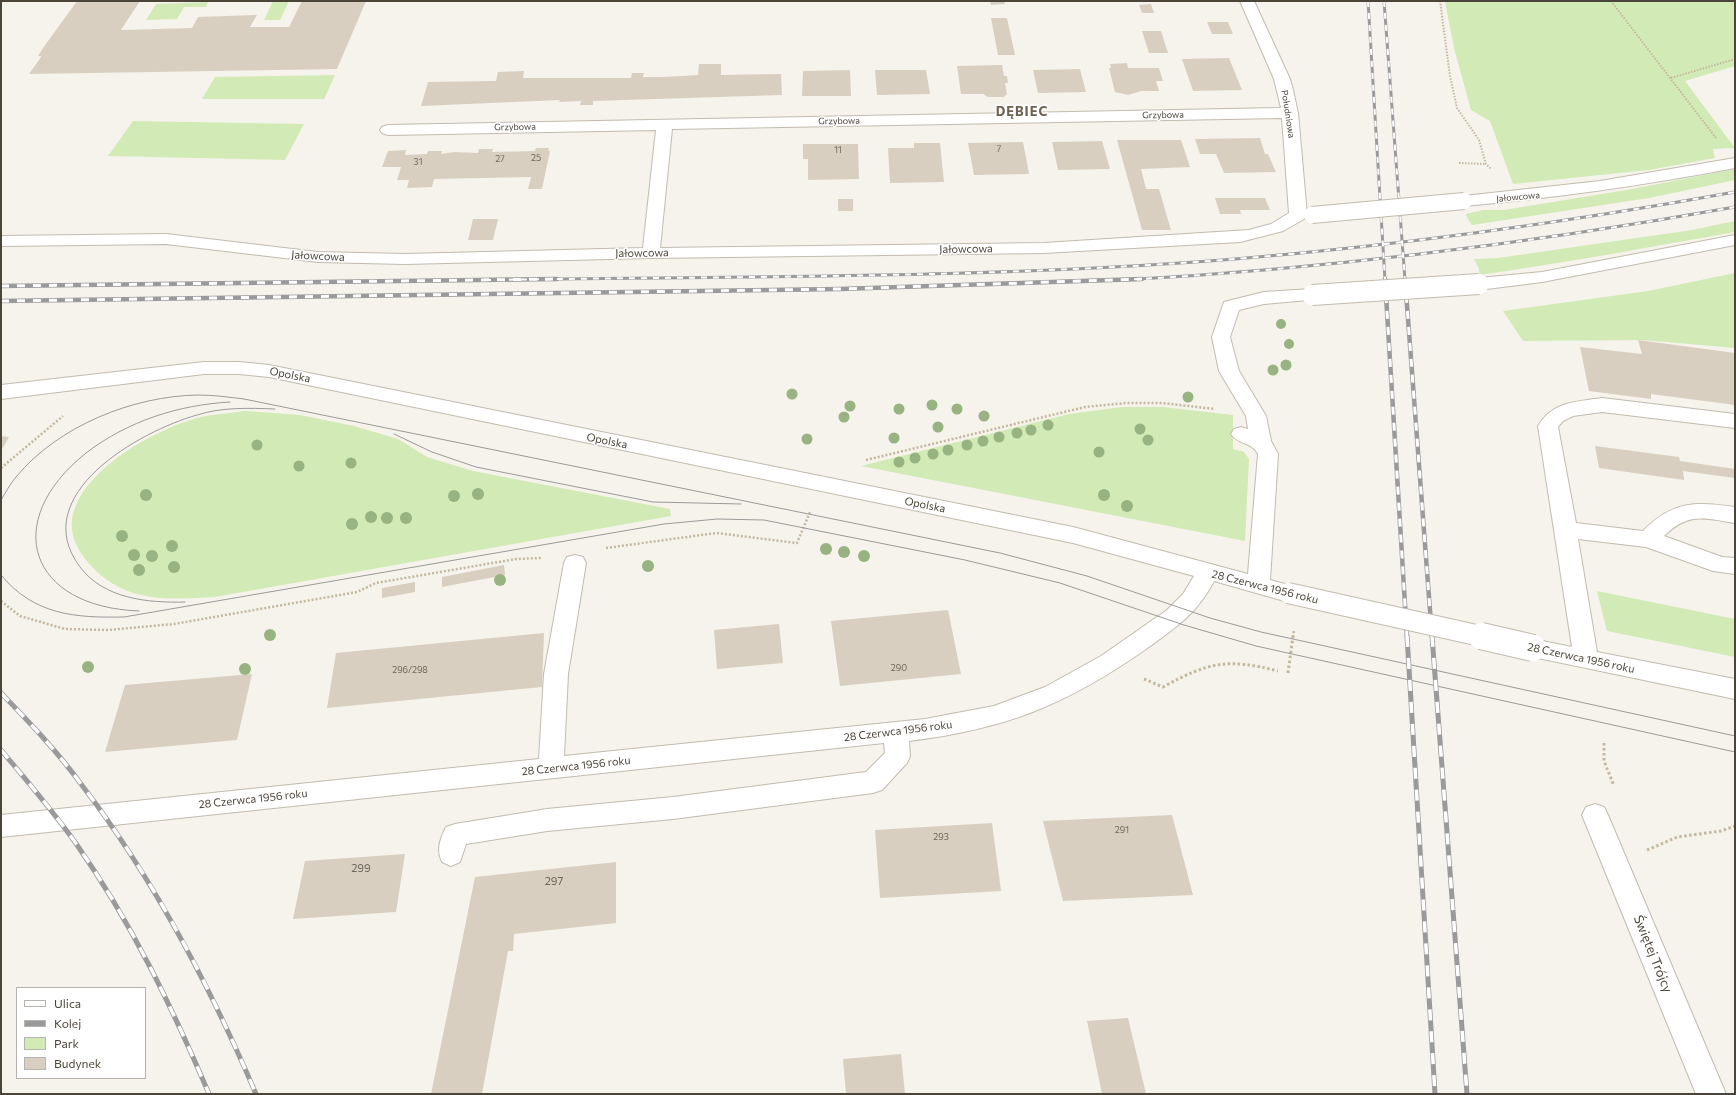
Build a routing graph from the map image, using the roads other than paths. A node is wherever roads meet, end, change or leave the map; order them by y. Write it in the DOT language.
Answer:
graph roads {
  1 [pos="1247,1"];
  2 [pos="1290,113"];
  3 [pos="665,124"];
  4 [pos="388,130"];
  5 [pos="1735,163"];
  6 [pos="1305,215"];
  7 [pos="1735,240"];
  8 [pos="1,241"];
  9 [pos="651,253"];
  10 [pos="1,392"];
  11 [pos="1735,421"];
  12 [pos="1241,434"];
  13 [pos="1261,443"];
  14 [pos="1735,515"];
  15 [pos="1566,530"];
  16 [pos="1648,539"];
  17 [pos="575,558"];
  18 [pos="1735,566"];
  19 [pos="1208,571"];
  20 [pos="1258,586"];
  21 [pos="1586,659"];
  22 [pos="1735,689"];
  23 [pos="895,731"];
  24 [pos="551,769"];
  25 [pos="1596,815"];
  26 [pos="1,826"];
  27 [pos="452,854"];
  28 [pos="1711,1094"];
  1 -- 2 [label="street, Południowa"];
  2 -- 3 [label="street, Grzybowa"];
  2 -- 6 [label="street, Południowa"];
  3 -- 4 [label="street, Grzybowa"];
  3 -- 9 [label="street"];
  5 -- 6 [label="street, Jałowcowa, bridge"];
  6 -- 9 [label="street, Jałowcowa"];
  7 -- 13 [label="street, bridge"];
  8 -- 9 [label="street, Jałowcowa"];
  10 -- 19 [label="street, Opolska"];
  11 -- 15 [label="street"];
  12 -- 13 [label="street"];
  13 -- 20 [label="street"];
  14 -- 16 [label="street"];
  15 -- 16 [label="street"];
  15 -- 21 [label="street"];
  16 -- 18 [label="street"];
  17 -- 24 [label="street"];
  19 -- 20 [label="street, 28 Czerwca 1956 roku"];
  19 -- 23 [label="street, 28 Czerwca 1956 roku"];
  20 -- 21 [label="street, 28 Czerwca 1956 roku, bridge"];
  21 -- 22 [label="street, 28 Czerwca 1956 roku"];
  23 -- 24 [label="street, 28 Czerwca 1956 roku"];
  23 -- 27 [label="street"];
  24 -- 26 [label="street, 28 Czerwca 1956 roku"];
  25 -- 28 [label="street, Świętej Trójcy"];
}
